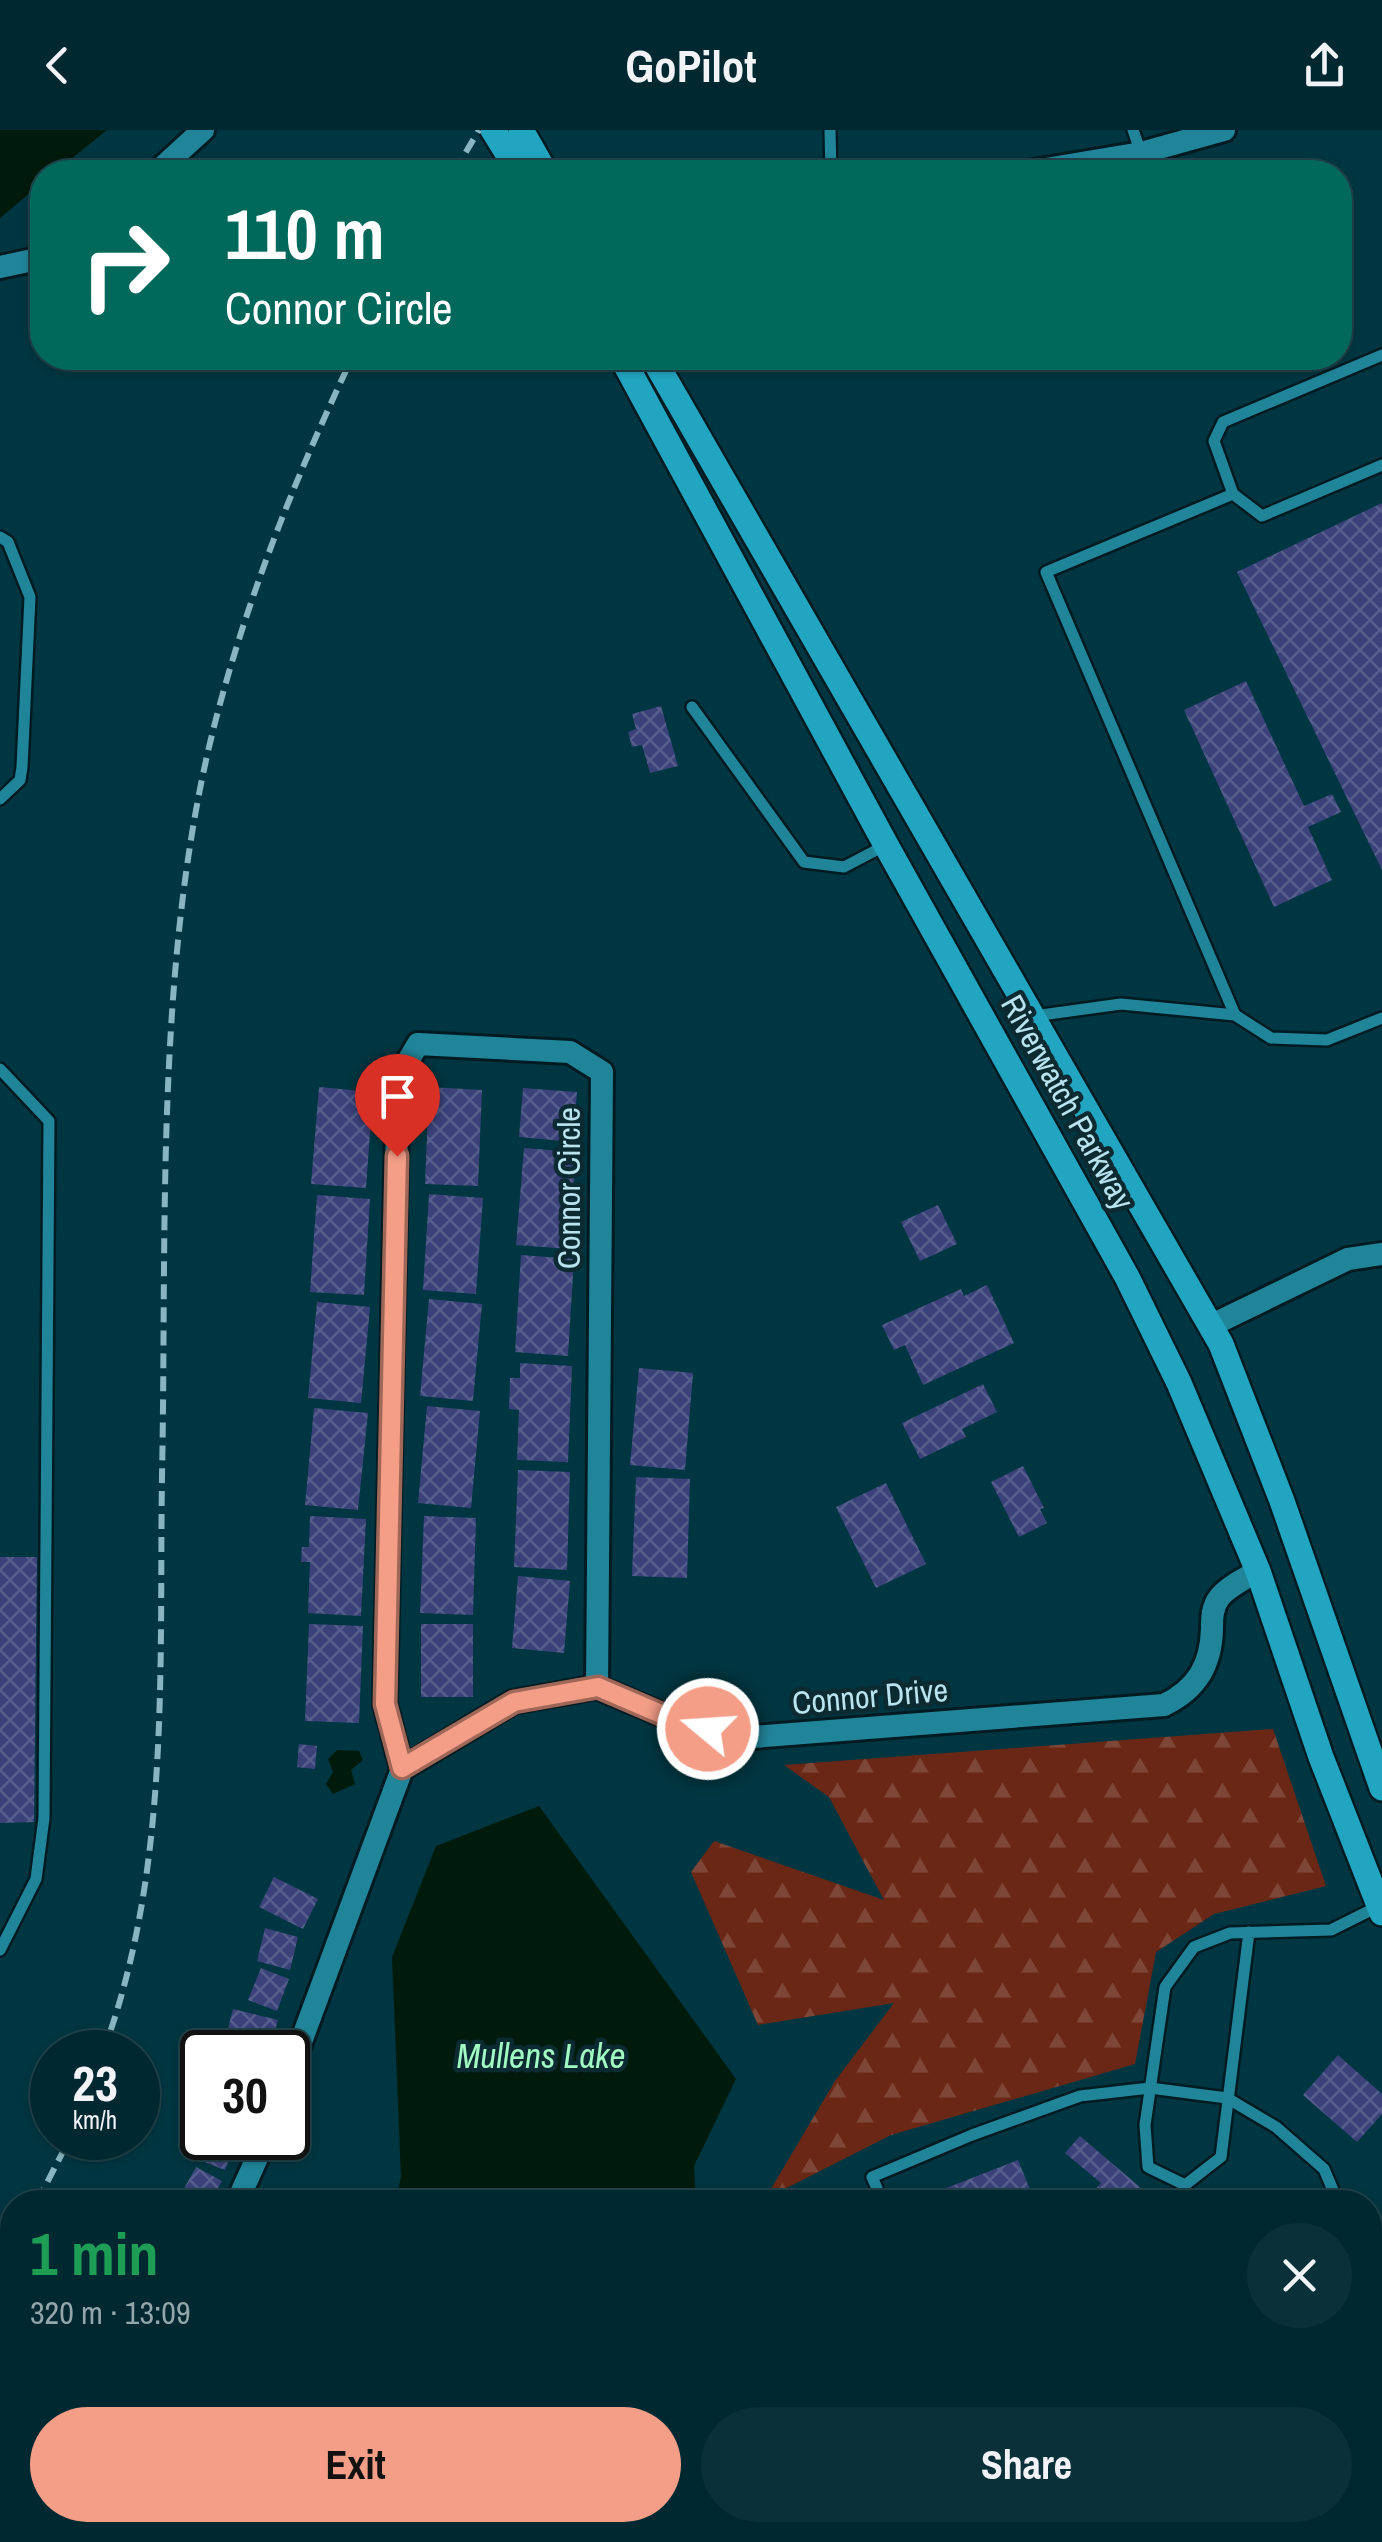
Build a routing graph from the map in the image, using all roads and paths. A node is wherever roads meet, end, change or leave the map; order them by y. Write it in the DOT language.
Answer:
graph roads {
  1 [pos="203,130"];
  2 [pos="494,130"];
  3 [pos="521,130"];
  4 [pos="830,130"];
  5 [pos="1224,130"];
  6 [pos="1138,141"];
  7 [pos="171,160"];
  8 [pos="513,160"];
  9 [pos="539,160"];
  10 [pos="831,160"];
  11 [pos="1071,160"];
  12 [pos="30,262"];
  13 [pos="0,267"];
  14 [pos="1382,356"];
  15 [pos="1352,368"];
  16 [pos="629,370"];
  17 [pos="660,370"];
  18 [pos="1348,370"];
  19 [pos="1382,465"];
  20 [pos="1233,494"];
  21 [pos="0,537"];
  22 [pos="692,707"];
  23 [pos="0,799"];
  24 [pos="886,844"];
  25 [pos="1032,1016"];
  26 [pos="1235,1016"];
  27 [pos="1382,1018"];
  28 [pos="0,1069"];
  29 [pos="1382,1254"];
  30 [pos="1210,1326"];
  31 [pos="1258,1570"];
  32 [pos="598,1687"];
  33 [pos="402,1768"];
  34 [pos="1382,1788"];
  35 [pos="1381,1910"];
  36 [pos="1248,1932"];
  37 [pos="0,1950"];
  38 [pos="305,2030"];
  39 [pos="1150,2088"];
  40 [pos="1227,2098"];
  41 [pos="256,2160"];
  42 [pos="243,2190"];
  43 [pos="878,2190"];
  44 [pos="1333,2190"];
  1 -- 7 [label="street"];
  2 -- 8 [label="main road"];
  3 -- 9 [label="main road"];
  4 -- 10 [label="lane"];
  5 -- 6 [label="street"];
  6 -- 11 [label="street"];
  12 -- 13 [label="street"];
  14 -- 15 [label="lane"];
  16 -- 24 [label="main road, Riverwatch Parkway"];
  17 -- 25 [label="main road, Riverwatch Parkway"];
  18 -- 20 [label="lane"];
  19 -- 20 [label="lane"];
  20 -- 26 [label="lane"];
  21 -- 23 [label="lane"];
  22 -- 24 [label="lane"];
  24 -- 31 [label="main road, Riverwatch Parkway"];
  25 -- 26 [label="lane"];
  25 -- 30 [label="main road, Riverwatch Parkway"];
  26 -- 27 [label="lane"];
  28 -- 37 [label="lane"];
  29 -- 30 [label="street"];
  30 -- 34 [label="main road, Riverwatch Parkway"];
  31 -- 32 [label="street, Connor Drive"];
  31 -- 35 [label="main road, Riverwatch Parkway"];
  32 -- 33 [label="street"];
  32 -- 33 [label="street, Connor Circle"];
  33 -- 38 [label="street"];
  35 -- 36 [label="lane"];
  36 -- 39 [label="lane"];
  36 -- 40 [label="lane"];
  39 -- 40 [label="lane"];
  39 -- 40 [label="lane"];
  39 -- 43 [label="lane"];
  40 -- 44 [label="lane"];
  41 -- 42 [label="street"];
}
